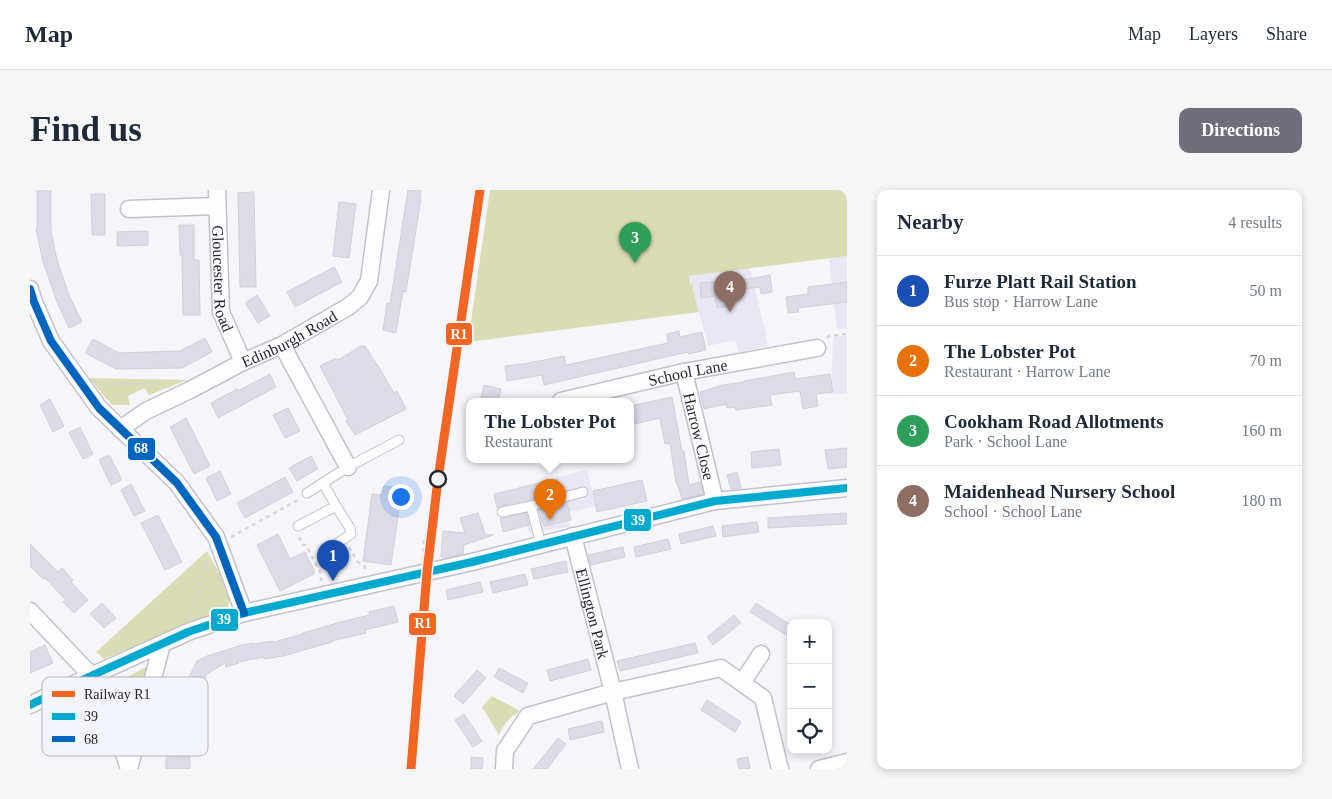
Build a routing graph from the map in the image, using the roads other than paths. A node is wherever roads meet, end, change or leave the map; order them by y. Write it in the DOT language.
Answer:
graph roads {
  1 [pos="381,190"];
  2 [pos="217,198"];
  3 [pos="129,209"];
  4 [pos="31,298"];
  5 [pos="282,344"];
  6 [pos="817,348"];
  7 [pos="243,362"];
  8 [pos="684,372"];
  9 [pos="574,398"];
  10 [pos="120,429"];
  11 [pos="399,440"];
  12 [pos="348,467"];
  13 [pos="323,482"];
  14 [pos="847,488"];
  15 [pos="583,492"];
  16 [pos="307,493"];
  17 [pos="715,501"];
  18 [pos="336,506"];
  19 [pos="531,506"];
  20 [pos="502,512"];
  21 [pos="298,526"];
  22 [pos="573,536"];
  23 [pos="541,545"];
  24 [pos="336,564"];
  25 [pos="30,611"];
  26 [pos="244,613"];
  27 [pos="162,644"];
  28 [pos="761,654"];
  29 [pos="93,675"];
  30 [pos="89,677"];
  31 [pos="95,677"];
  32 [pos="153,677"];
  33 [pos="742,683"];
  34 [pos="613,692"];
  35 [pos="42,698"];
  36 [pos="30,704"];
  37 [pos="125,756"];
  38 [pos="132,756"];
  39 [pos="847,762"];
  40 [pos="129,769"];
  41 [pos="504,769"];
  42 [pos="630,769"];
  43 [pos="780,769"];
  44 [pos="819,769"];
  1 -- 5 [label="street, Edinburgh Road"];
  2 -- 3 [label="street"];
  2 -- 7 [label="street, Gloucester Road"];
  4 -- 10 [label="street"];
  5 -- 7 [label="street, Edinburgh Road"];
  5 -- 12 [label="street"];
  6 -- 8 [label="street, School Lane"];
  7 -- 10 [label="street, Edinburgh Road"];
  8 -- 9 [label="street, School Lane"];
  8 -- 17 [label="street, Harrow Close"];
  10 -- 26 [label="street"];
  11 -- 12 [label="lane"];
  12 -- 13 [label="lane"];
  13 -- 16 [label="lane"];
  13 -- 18 [label="lane"];
  14 -- 17 [label="street"];
  15 -- 19 [label="lane"];
  17 -- 22 [label="street"];
  18 -- 21 [label="lane"];
  18 -- 24 [label="lane"];
  19 -- 20 [label="lane"];
  19 -- 23 [label="lane"];
  22 -- 23 [label="street"];
  22 -- 34 [label="street, Ellington Park"];
  23 -- 26 [label="street"];
  25 -- 29 [label="street"];
  26 -- 27 [label="street"];
  27 -- 29 [label="street"];
  27 -- 32 [label="street"];
  28 -- 33 [label="street"];
  29 -- 30 [label="street"];
  29 -- 31 [label="street"];
  33 -- 34 [label="street"];
  33 -- 43 [label="street"];
  34 -- 41 [label="street"];
  34 -- 42 [label="street, Ellington Park"];
  35 -- 36 [label="street"];
  37 -- 40 [label="street"];
  38 -- 40 [label="street"];
  39 -- 44 [label="street"];
}
